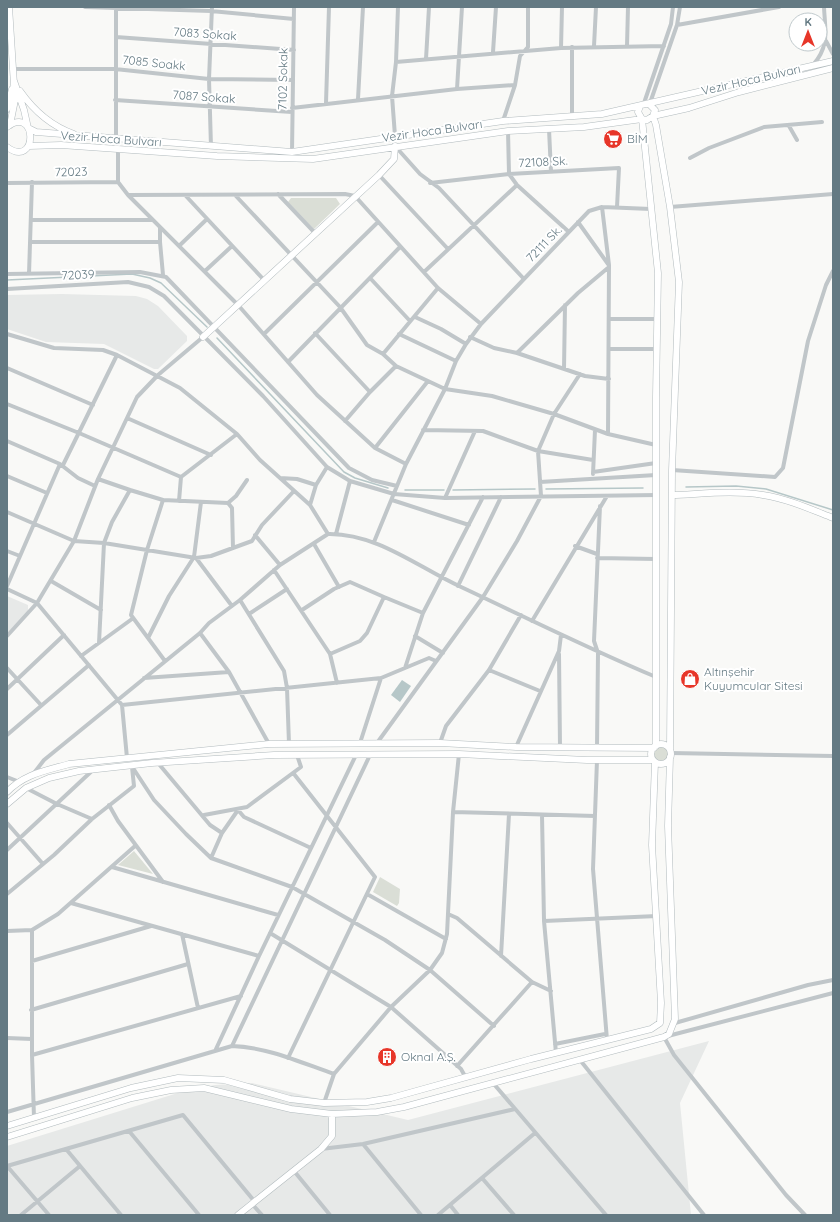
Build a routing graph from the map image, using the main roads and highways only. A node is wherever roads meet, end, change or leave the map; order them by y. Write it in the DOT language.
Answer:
graph roads {
  1 [pos="9,10"];
  2 [pos="833,61"];
  3 [pos="833,68"];
  4 [pos="14,81"];
  5 [pos="645,104"];
  6 [pos="7,109"];
  7 [pos="653,116"];
  8 [pos="642,119"];
  9 [pos="9,126"];
  10 [pos="28,128"];
  11 [pos="83,137"];
  12 [pos="29,146"];
  13 [pos="395,146"];
  14 [pos="7,147"];
  15 [pos="203,337"];
  16 [pos="672,495"];
  17 [pos="833,518"];
  18 [pos="656,734"];
  19 [pos="655,747"];
  20 [pos="644,748"];
  21 [pos="670,753"];
  22 [pos="643,760"];
  23 [pos="654,761"];
  24 [pos="655,771"];
  25 [pos="7,792"];
  26 [pos="7,804"];
  27 [pos="332,1114"];
  28 [pos="7,1126"];
  29 [pos="7,1137"];
  30 [pos="238,1215"];
  1 -- 4 [label="main road"];
  2 -- 5 [label="main road, Vezir Hoca Bulvarı"];
  3 -- 7 [label="main road, Vezir Hoca Bulvarı"];
  4 -- 6 [label="main road"];
  4 -- 9 [label="main road"];
  4 -- 10 [label="main road"];
  4 -- 11 [label="main road"];
  5 -- 7 [label="main road"];
  5 -- 8 [label="main road"];
  5 -- 11 [label="main road, Vezir Hoca Bulvarı"];
  7 -- 8 [label="main road, Vezir Hoca Bulvarı"];
  7 -- 16 [label="main road"];
  8 -- 13 [label="main road, Vezir Hoca Bulvarı"];
  8 -- 18 [label="main road"];
  9 -- 10 [label="main road, Vezir Hoca Bulvarı"];
  10 -- 11 [label="main road, Vezir Hoca Bulvarı"];
  10 -- 12 [label="main road"];
  12 -- 13 [label="main road, Vezir Hoca Bulvarı"];
  12 -- 14 [label="main road, Vezir Hoca Bulvarı"];
  13 -- 15 [label="main road"];
  16 -- 17 [label="main road"];
  16 -- 21 [label="main road"];
  18 -- 19 [label="main road"];
  18 -- 20 [label="main road"];
  19 -- 20 [label="main road"];
  19 -- 21 [label="main road"];
  19 -- 23 [label="main road"];
  20 -- 25 [label="main road"];
  21 -- 23 [label="main road"];
  21 -- 27 [label="main road"];
  22 -- 23 [label="main road"];
  22 -- 24 [label="main road"];
  22 -- 26 [label="main road"];
  23 -- 24 [label="main road"];
  24 -- 28 [label="main road"];
  27 -- 29 [label="main road"];
  27 -- 30 [label="main road"];
}
